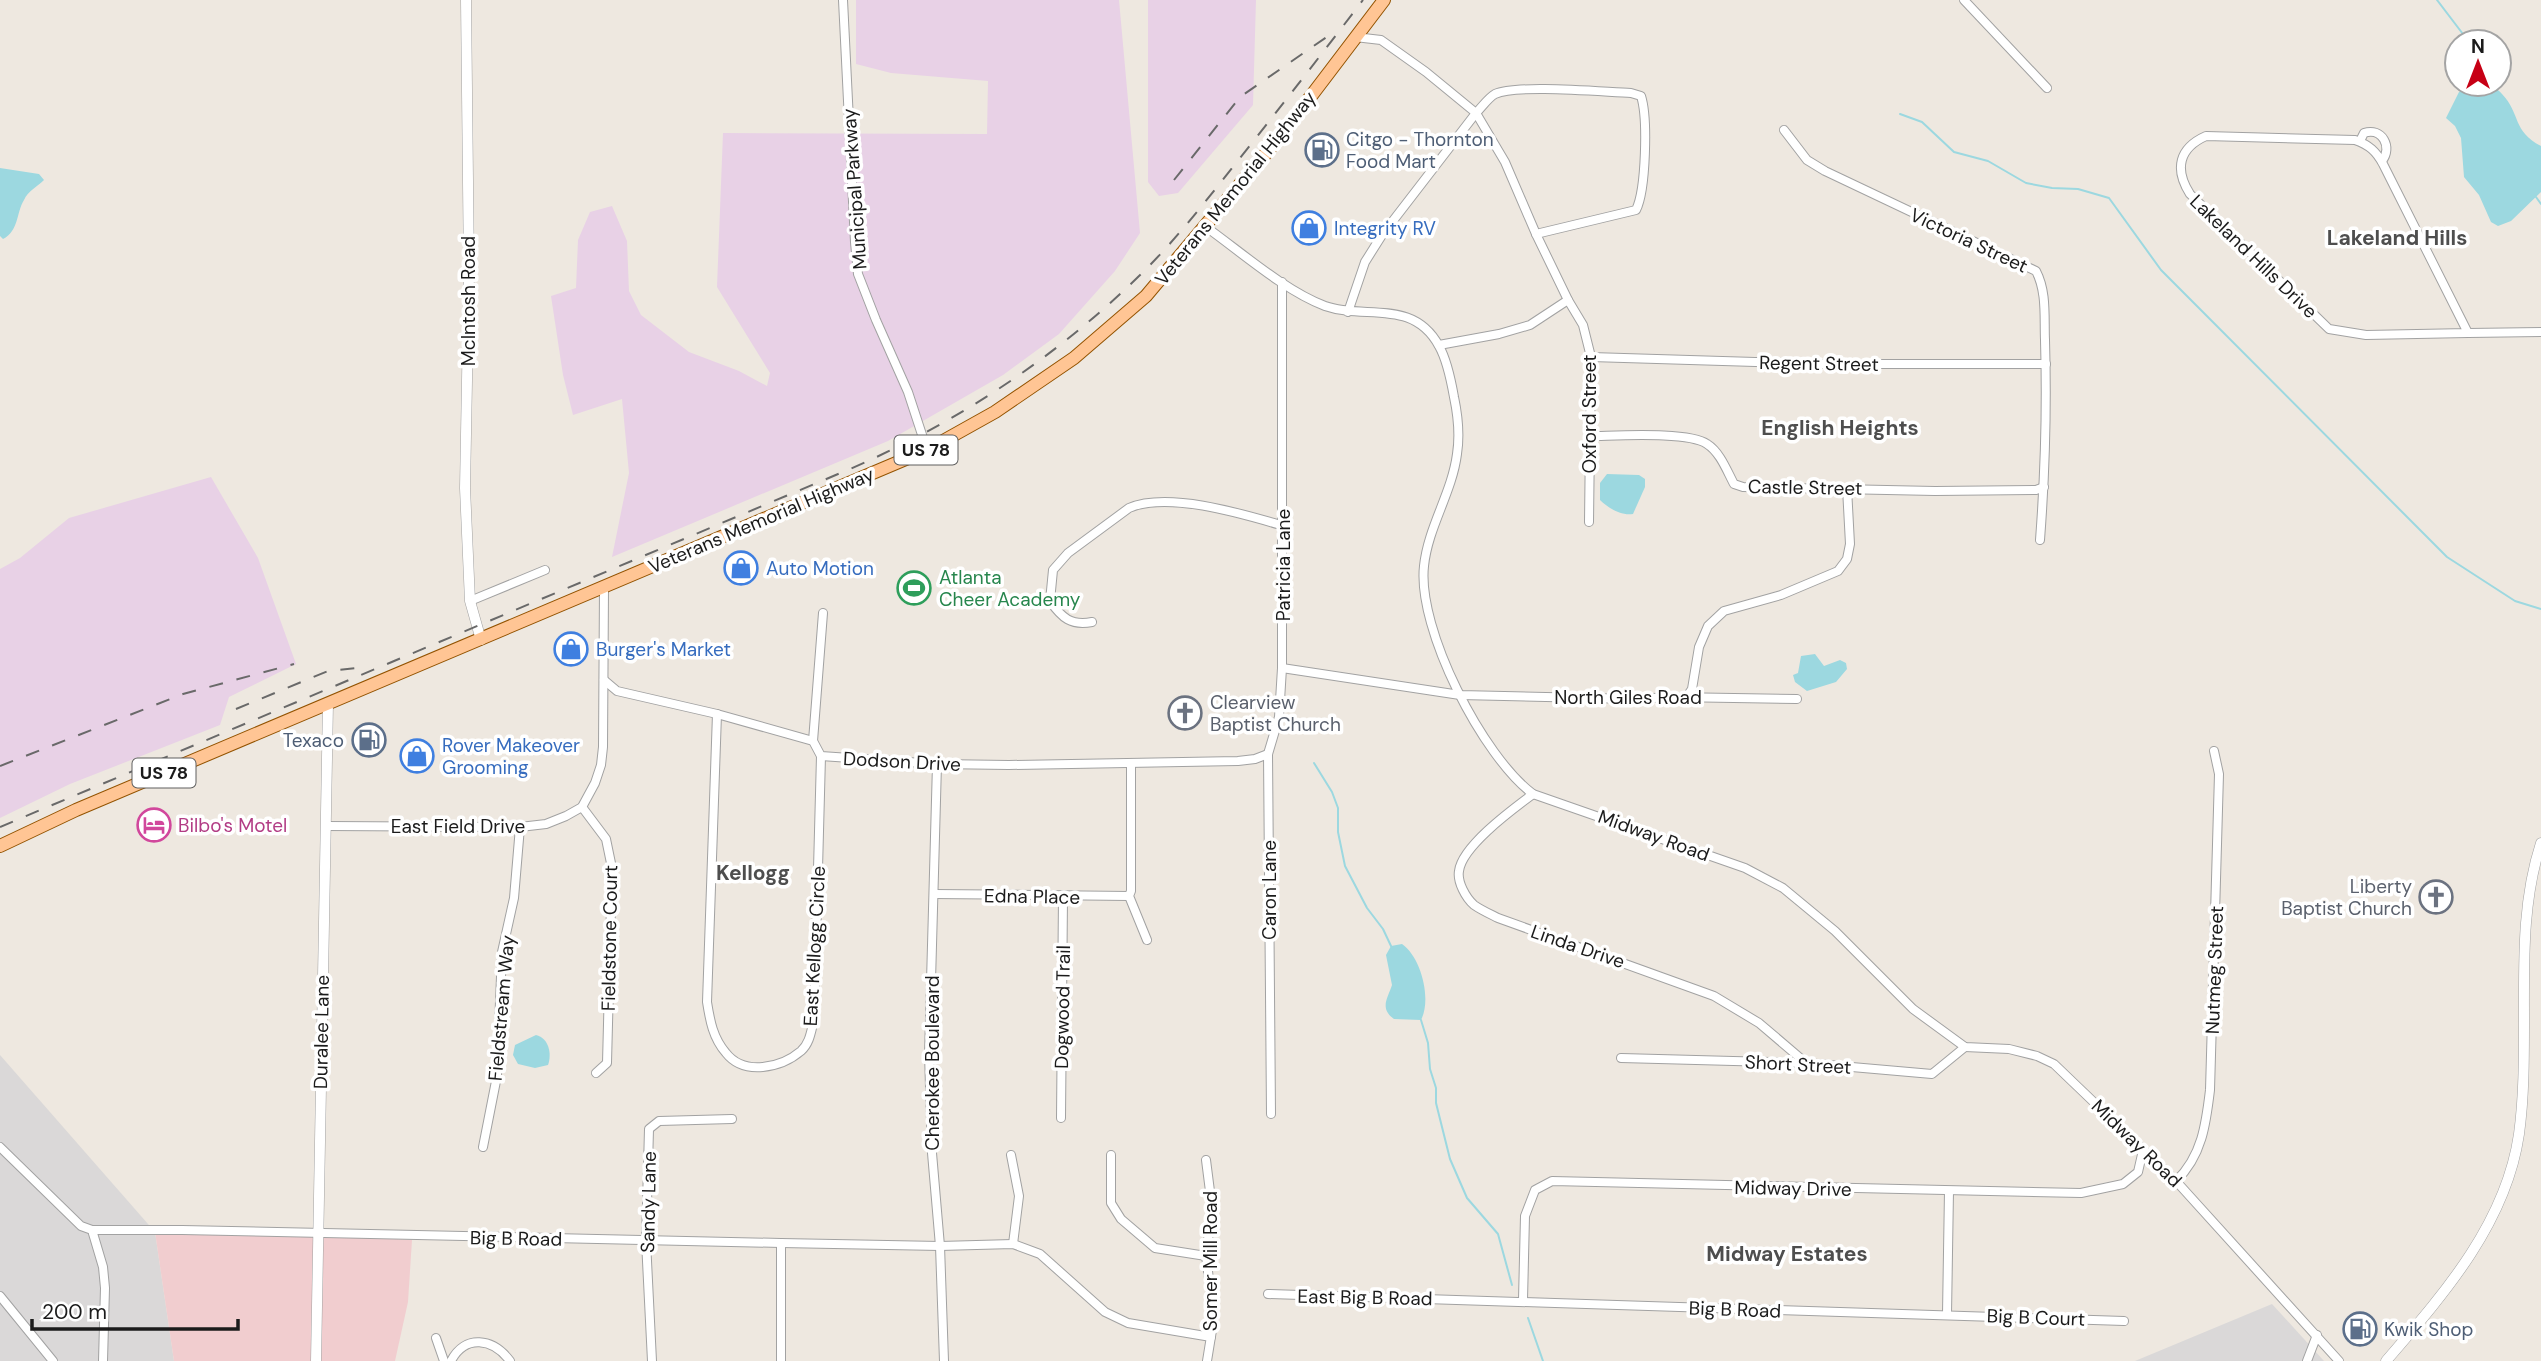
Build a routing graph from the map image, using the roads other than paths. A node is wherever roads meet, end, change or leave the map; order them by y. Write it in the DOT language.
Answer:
graph roads {
  1 [pos="466,0"];
  2 [pos="844,0"];
  3 [pos="1384,0"];
  4 [pos="1964,0"];
  5 [pos="1355,37"];
  6 [pos="2047,88"];
  7 [pos="1476,113"];
  8 [pos="1784,130"];
  9 [pos="2360,141"];
  10 [pos="2382,161"];
  11 [pos="1206,227"];
  12 [pos="1536,234"];
  13 [pos="1282,282"];
  14 [pos="1568,300"];
  15 [pos="1348,312"];
  16 [pos="2541,332"];
  17 [pos="2468,333"];
  18 [pos="1439,345"];
  19 [pos="1591,357"];
  20 [pos="2046,364"];
  21 [pos="1590,436"];
  22 [pos="927,450"];
  23 [pos="2044,487"];
  24 [pos="1847,488"];
  25 [pos="1589,522"];
  26 [pos="1284,526"];
  27 [pos="2039,540"];
  28 [pos="545,570"];
  29 [pos="604,588"];
  30 [pos="470,601"];
  31 [pos="823,613"];
  32 [pos="1092,622"];
  33 [pos="481,640"];
  34 [pos="1282,668"];
  35 [pos="604,680"];
  36 [pos="1460,695"];
  37 [pos="1686,698"];
  38 [pos="1797,699"];
  39 [pos="328,703"];
  40 [pos="716,714"];
  41 [pos="813,741"];
  42 [pos="2214,751"];
  43 [pos="1268,754"];
  44 [pos="821,756"];
  45 [pos="937,764"];
  46 [pos="1131,764"];
  47 [pos="1533,794"];
  48 [pos="582,807"];
  49 [pos="326,826"];
  50 [pos="520,827"];
  51 [pos="2541,843"];
  52 [pos="0,846"];
  53 [pos="934,894"];
  54 [pos="1129,896"];
  55 [pos="1063,897"];
  56 [pos="1147,940"];
  57 [pos="1965,1046"];
  58 [pos="1621,1058"];
  59 [pos="1806,1063"];
  60 [pos="596,1073"];
  61 [pos="1271,1114"];
  62 [pos="1061,1118"];
  63 [pos="732,1119"];
  64 [pos="0,1147"];
  65 [pos="483,1147"];
  66 [pos="2143,1150"];
  67 [pos="1011,1155"];
  68 [pos="1111,1155"];
  69 [pos="1206,1160"];
  70 [pos="2176,1181"];
  71 [pos="1949,1191"];
  72 [pos="92,1230"];
  73 [pos="317,1234"];
  74 [pos="646,1241"];
  75 [pos="781,1243"];
  76 [pos="1013,1244"];
  77 [pos="940,1245"];
  78 [pos="1206,1256"];
  79 [pos="1268,1294"];
  80 [pos="0,1296"];
  81 [pos="1523,1300"];
  82 [pos="1947,1314"];
  83 [pos="2124,1321"];
  84 [pos="2317,1335"];
  85 [pos="1211,1337"];
  86 [pos="436,1338"];
  87 [pos="53,1361"];
  88 [pos="103,1361"];
  89 [pos="316,1361"];
  90 [pos="444,1361"];
  91 [pos="450,1361"];
  92 [pos="510,1361"];
  93 [pos="652,1361"];
  94 [pos="781,1361"];
  95 [pos="944,1361"];
  96 [pos="1207,1361"];
  97 [pos="2306,1361"];
  98 [pos="2339,1361"];
  99 [pos="2386,1361"];
  1 -- 30 [label="street, McIntosh Road"];
  2 -- 22 [label="street, Municipal Parkway"];
  3 -- 5 [label="main road, Veterans Memorial Highway / US 78"];
  4 -- 6 [label="street"];
  5 -- 7 [label="street"];
  5 -- 11 [label="main road, Veterans Memorial Highway / US 78"];
  7 -- 12 [label="street, Oxford Street"];
  7 -- 12 [label="street"];
  7 -- 15 [label="street"];
  8 -- 20 [label="street, Victoria Street"];
  9 -- 10 [label="street"];
  9 -- 10 [label="street"];
  9 -- 17 [label="street, Lakeland Hills Drive"];
  10 -- 17 [label="street"];
  11 -- 13 [label="street, Midway Road"];
  11 -- 22 [label="main road, Veterans Memorial Highway / US 78"];
  12 -- 14 [label="street, Oxford Street"];
  13 -- 15 [label="street, Midway Road"];
  13 -- 26 [label="street, Patricia Lane"];
  14 -- 18 [label="street"];
  14 -- 19 [label="street, Oxford Street"];
  15 -- 18 [label="street, Midway Road"];
  16 -- 17 [label="street, Lakeland Hills Drive"];
  18 -- 36 [label="street, Midway Road"];
  19 -- 20 [label="street, Regent Street"];
  19 -- 21 [label="street, Oxford Street"];
  20 -- 23 [label="street, Victoria Street"];
  21 -- 24 [label="street, Castle Street"];
  21 -- 25 [label="street, Oxford Street"];
  22 -- 29 [label="main road, Veterans Memorial Highway / US 78"];
  23 -- 24 [label="street, Castle Street"];
  23 -- 27 [label="street, Victoria Street"];
  24 -- 37 [label="street"];
  26 -- 32 [label="street"];
  26 -- 34 [label="street, Patricia Lane"];
  28 -- 30 [label="street"];
  29 -- 33 [label="main road, Veterans Memorial Highway / US 78"];
  29 -- 35 [label="street"];
  30 -- 33 [label="street, McIntosh Road"];
  31 -- 41 [label="street"];
  33 -- 39 [label="main road, Veterans Memorial Highway / US 78"];
  34 -- 36 [label="street"];
  34 -- 43 [label="street, Caron Lane"];
  35 -- 40 [label="street"];
  35 -- 48 [label="street"];
  36 -- 37 [label="street, North Giles Road"];
  36 -- 47 [label="street, Midway Road"];
  37 -- 38 [label="street, North Giles Road"];
  39 -- 49 [label="street, Duralee Lane"];
  39 -- 52 [label="main road, Veterans Memorial Highway / US 78"];
  40 -- 41 [label="street"];
  40 -- 44 [label="street, East Kellogg Circle"];
  41 -- 44 [label="street, Dodson Drive"];
  42 -- 70 [label="street, Nutmeg Street"];
  43 -- 46 [label="street, Dodson Drive"];
  43 -- 61 [label="street, Caron Lane"];
  44 -- 45 [label="street, Dodson Drive"];
  45 -- 46 [label="street, Dodson Drive"];
  45 -- 53 [label="street, Cherokee Boulevard"];
  46 -- 54 [label="street"];
  47 -- 57 [label="street, Midway Road"];
  47 -- 59 [label="street, Linda Drive"];
  48 -- 50 [label="street, East Field Drive"];
  48 -- 60 [label="street, Fieldstone Court"];
  49 -- 50 [label="street, East Field Drive"];
  49 -- 73 [label="street, Duralee Lane"];
  50 -- 65 [label="street, Fieldstream Way"];
  51 -- 99 [label="street"];
  53 -- 55 [label="street, Edna Place"];
  53 -- 77 [label="street, Cherokee Boulevard"];
  54 -- 55 [label="street, Edna Place"];
  54 -- 56 [label="street"];
  55 -- 62 [label="street, Dogwood Trail"];
  57 -- 59 [label="street, Short Street"];
  57 -- 66 [label="street, Midway Road"];
  58 -- 59 [label="street, Short Street"];
  63 -- 74 [label="street, Sandy Lane"];
  64 -- 72 [label="street"];
  66 -- 70 [label="street, Midway Road"];
  66 -- 71 [label="street, Midway Drive"];
  67 -- 76 [label="street"];
  68 -- 78 [label="street"];
  69 -- 78 [label="street, Somer Mill Road"];
  70 -- 84 [label="street, Midway Road"];
  71 -- 81 [label="street, Midway Drive"];
  71 -- 82 [label="street"];
  72 -- 73 [label="street, Big B Road"];
  72 -- 88 [label="street"];
  73 -- 74 [label="street, Big B Road"];
  73 -- 89 [label="street, Duralee Lane"];
  74 -- 75 [label="street, Big B Road"];
  74 -- 93 [label="street, Sandy Lane"];
  75 -- 77 [label="street, Big B Road"];
  75 -- 94 [label="street"];
  76 -- 77 [label="street, Big B Road"];
  76 -- 85 [label="street"];
  77 -- 95 [label="street, Cherokee Boulevard"];
  78 -- 85 [label="street, Somer Mill Road"];
  79 -- 81 [label="street, East Big B Road"];
  80 -- 87 [label="street"];
  81 -- 82 [label="street, Big B Road"];
  82 -- 83 [label="street, Big B Court"];
  84 -- 97 [label="street"];
  84 -- 98 [label="street, Midway Road"];
  85 -- 96 [label="street, Somer Mill Road"];
  86 -- 90 [label="street"];
  91 -- 92 [label="street"];
}
